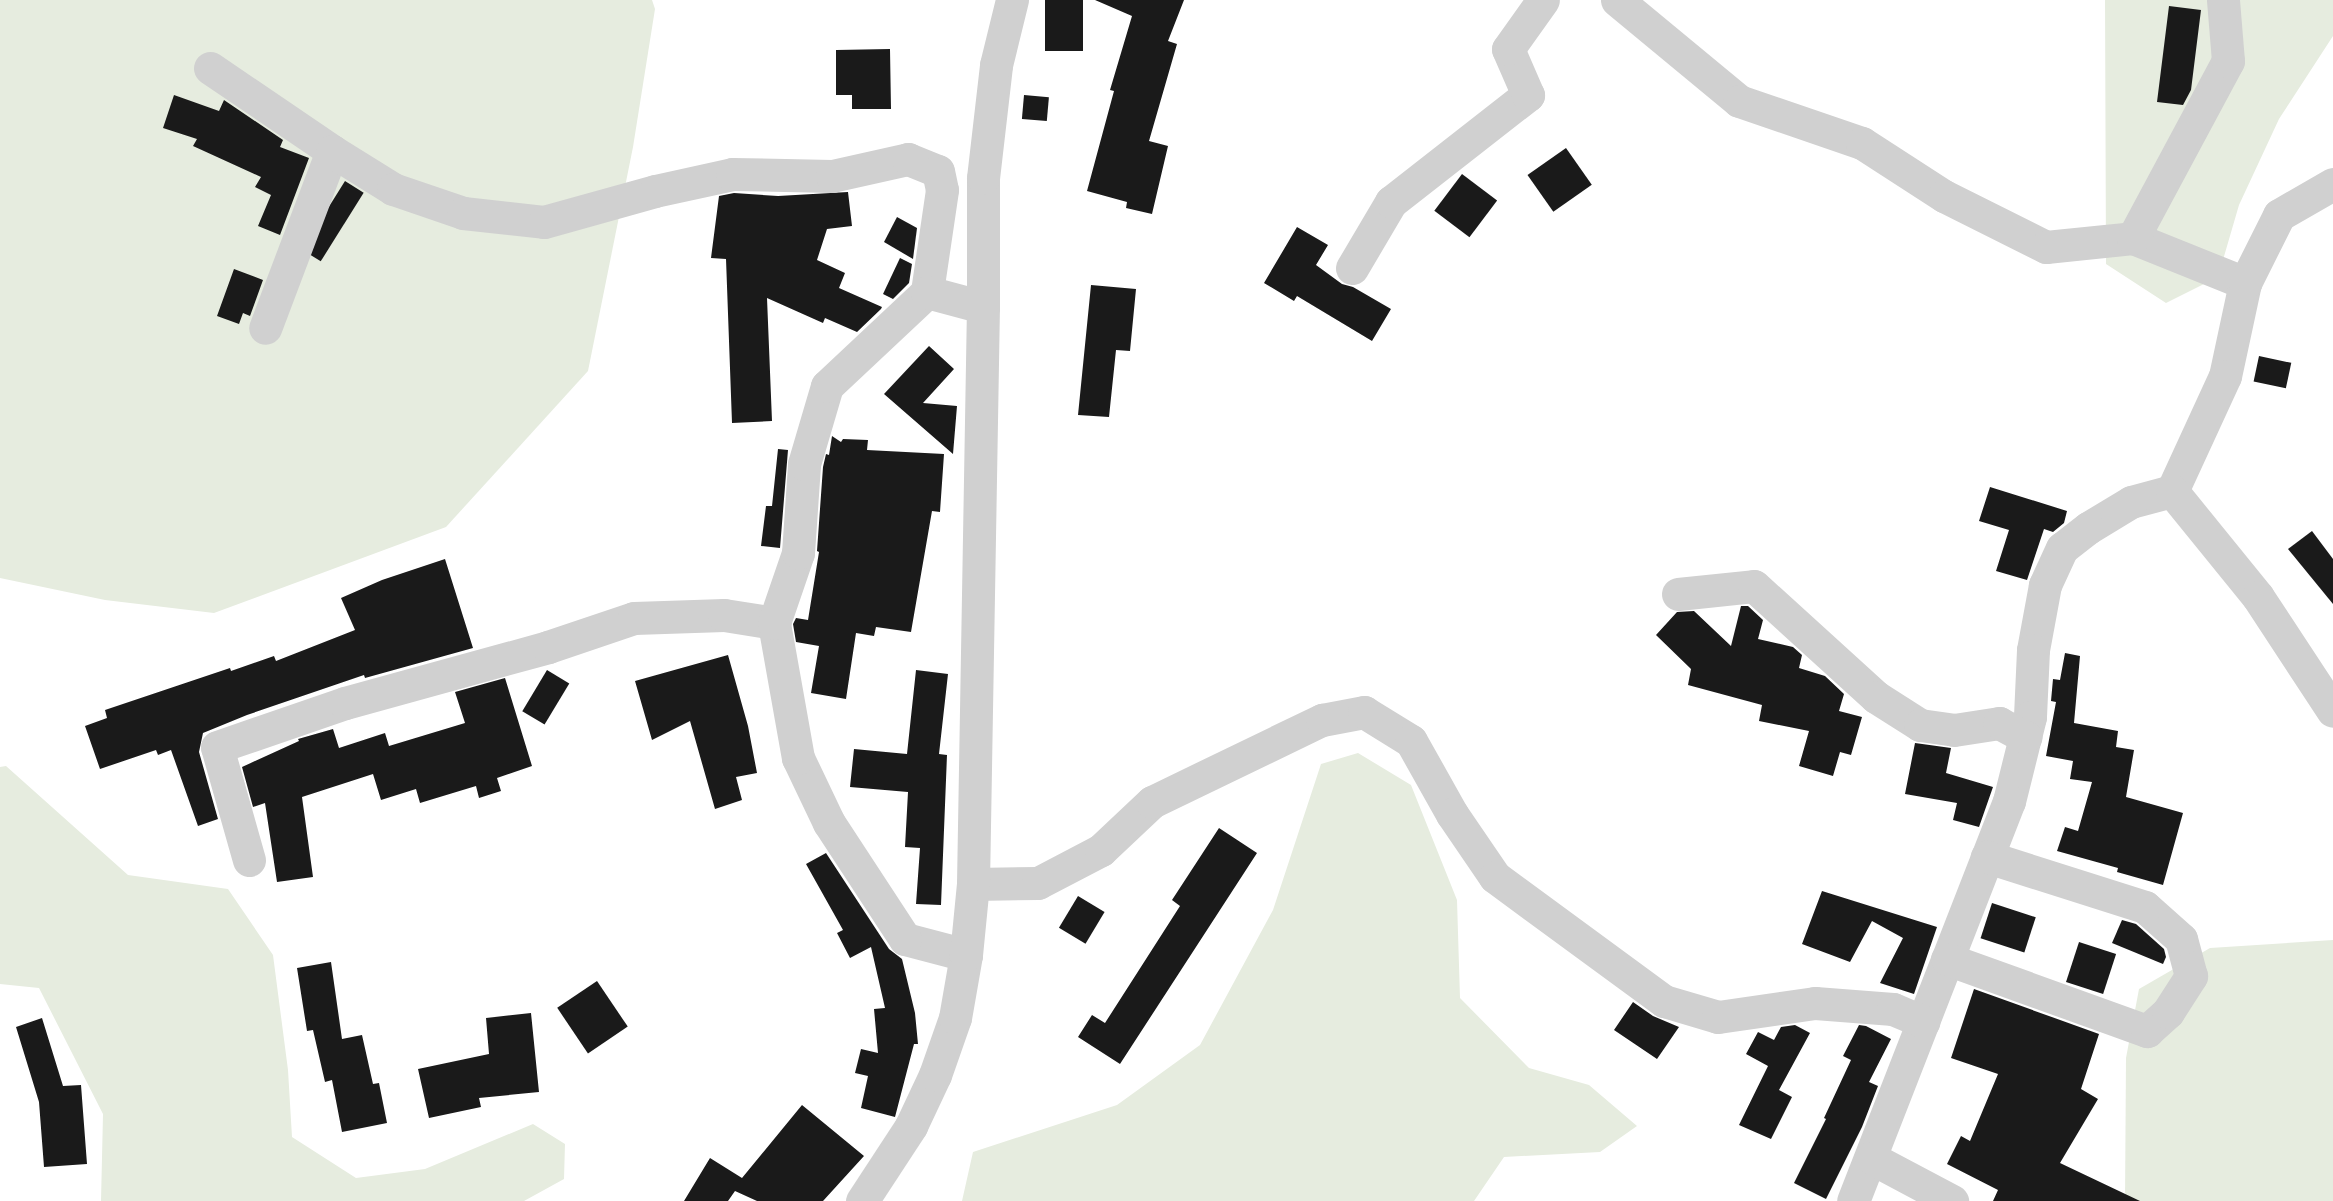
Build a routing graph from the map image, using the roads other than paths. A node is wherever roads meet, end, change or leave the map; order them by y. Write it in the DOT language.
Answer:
graph roads {
  1 [pos="1012,0"];
  2 [pos="1543,0"];
  3 [pos="1617,0"];
  4 [pos="2223,0"];
  5 [pos="210,68"];
  6 [pos="332,151"];
  7 [pos="2333,184"];
  8 [pos="2133,238"];
  9 [pos="1352,268"];
  10 [pos="2245,283"];
  11 [pos="927,292"];
  12 [pos="983,307"];
  13 [pos="265,328"];
  14 [pos="2172,491"];
  15 [pos="1678,594"];
  16 [pos="774,623"];
  17 [pos="2333,711"];
  18 [pos="2025,737"];
  19 [pos="1987,856"];
  20 [pos="249,860"];
  21 [pos="973,884"];
  22 [pos="966,955"];
  23 [pos="1947,959"];
  24 [pos="1923,1022"];
  25 [pos="1871,1158"];
  26 [pos="862,1201"];
  27 [pos="1853,1201"];
  28 [pos="1953,1201"];
  1 -- 12 [label="street"];
  2 -- 9 [label="street"];
  3 -- 8 [label="street"];
  4 -- 8 [label="street"];
  5 -- 6 [label="street"];
  6 -- 11 [label="street"];
  6 -- 13 [label="street"];
  7 -- 10 [label="street"];
  8 -- 10 [label="street"];
  10 -- 14 [label="street"];
  11 -- 12 [label="street"];
  11 -- 16 [label="street"];
  12 -- 21 [label="street"];
  14 -- 17 [label="street"];
  14 -- 18 [label="street"];
  15 -- 18 [label="street"];
  16 -- 20 [label="street"];
  16 -- 22 [label="street"];
  18 -- 19 [label="street"];
  19 -- 23 [label="street"];
  19 -- 23 [label="street"];
  21 -- 22 [label="street"];
  21 -- 24 [label="street"];
  22 -- 26 [label="street"];
  23 -- 24 [label="street"];
  24 -- 25 [label="street"];
  25 -- 27 [label="street"];
  25 -- 28 [label="street"];
}
